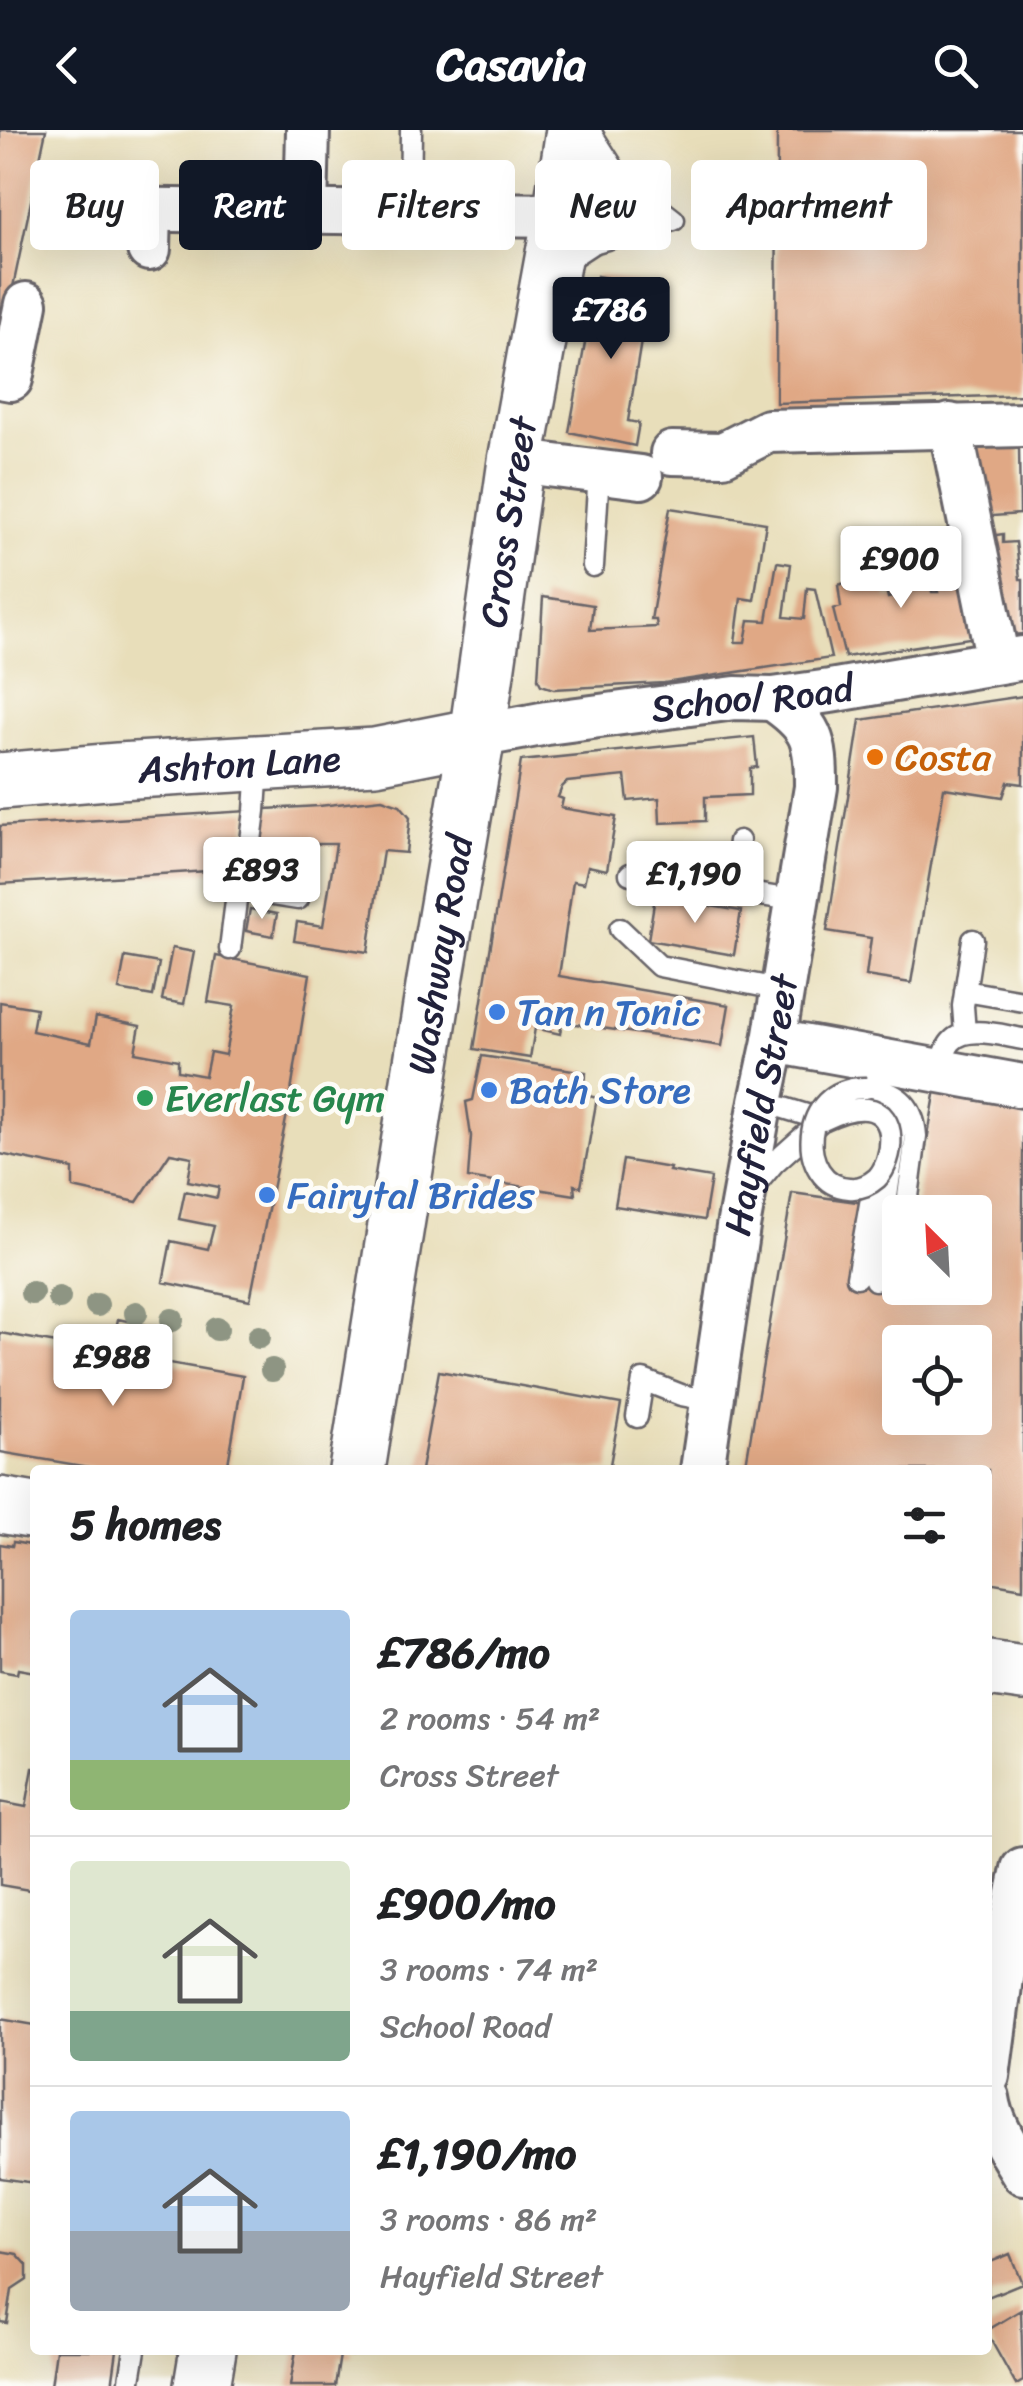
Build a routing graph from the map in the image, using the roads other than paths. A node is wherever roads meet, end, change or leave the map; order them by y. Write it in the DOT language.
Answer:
graph roads {
  1 [pos="308,130"];
  2 [pos="411,130"];
  3 [pos="574,130"];
  4 [pos="589,130"];
  5 [pos="307,160"];
  6 [pos="411,160"];
  7 [pos="569,160"];
  8 [pos="554,250"];
  9 [pos="550,271"];
  10 [pos="26,304"];
  11 [pos="0,377"];
  12 [pos="950,425"];
  13 [pos="1023,425"];
  14 [pos="516,461"];
  15 [pos="599,472"];
  16 [pos="592,566"];
  17 [pos="1010,659"];
  18 [pos="773,699"];
  19 [pos="478,736"];
  20 [pos="258,762"];
  21 [pos="0,781"];
  22 [pos="739,841"];
  23 [pos="630,874"];
  24 [pos="240,890"];
  25 [pos="734,890"];
  26 [pos="298,899"];
  27 [pos="798,901"];
  28 [pos="620,929"];
  29 [pos="973,940"];
  30 [pos="230,949"];
  31 [pos="783,990"];
  32 [pos="966,991"];
  33 [pos="1023,1002"];
  34 [pos="965,1034"];
  35 [pos="1023,1039"];
  36 [pos="774,1041"];
  37 [pos="940,1073"];
  38 [pos="1023,1086"];
  39 [pos="866,1088"];
  40 [pos="761,1102"];
  41 [pos="822,1120"];
  42 [pos="892,1195"];
  43 [pos="896,1195"];
  44 [pos="744,1198"];
  45 [pos="882,1253"];
  46 [pos="882,1274"];
  47 [pos="712,1401"];
  48 [pos="637,1417"];
  49 [pos="357,1465"];
  50 [pos="703,1465"];
  51 [pos="0,1505"];
  52 [pos="30,1510"];
  53 [pos="992,1669"];
  54 [pos="1023,1673"];
  55 [pos="1023,1869"];
  56 [pos="992,2046"];
  57 [pos="992,2118"];
  58 [pos="1023,2173"];
  59 [pos="134,2355"];
  60 [pos="207,2355"];
  61 [pos="128,2386"];
  62 [pos="202,2386"];
  1 -- 5 [label="street"];
  2 -- 6 [label="lane"];
  3 -- 7 [label="main road, Cross Street"];
  4 -- 9 [label="lane"];
  8 -- 9 [label="main road, Cross Street"];
  9 -- 14 [label="main road, Cross Street"];
  10 -- 11 [label="street"];
  12 -- 13 [label="street"];
  12 -- 15 [label="street"];
  12 -- 17 [label="street"];
  14 -- 15 [label="street"];
  14 -- 19 [label="main road, Cross Street"];
  15 -- 16 [label="lane"];
  17 -- 18 [label="street, School Road"];
  18 -- 19 [label="street, School Road"];
  18 -- 27 [label="street, Hayfield Street"];
  19 -- 20 [label="main road, Ashton Lane"];
  19 -- 49 [label="main road, Washway Road"];
  20 -- 21 [label="main road, Ashton Lane"];
  20 -- 24 [label="lane"];
  22 -- 25 [label="lane"];
  23 -- 25 [label="lane"];
  24 -- 26 [label="lane"];
  24 -- 30 [label="lane"];
  25 -- 27 [label="lane"];
  27 -- 31 [label="street, Hayfield Street"];
  28 -- 31 [label="lane"];
  29 -- 32 [label="lane"];
  31 -- 36 [label="street, Hayfield Street"];
  32 -- 33 [label="lane"];
  32 -- 34 [label="lane"];
  34 -- 35 [label="lane"];
  34 -- 37 [label="lane"];
  36 -- 37 [label="street"];
  36 -- 40 [label="street, Hayfield Street"];
  37 -- 38 [label="street"];
  39 -- 41 [label="lane, bridge"];
  39 -- 42 [label="lane, bridge"];
  39 -- 43 [label="lane"];
  40 -- 41 [label="lane"];
  40 -- 44 [label="street, Hayfield Street"];
  41 -- 44 [label="lane"];
  44 -- 47 [label="street, Hayfield Street"];
  45 -- 46 [label="lane"];
  47 -- 48 [label="lane"];
  47 -- 50 [label="street, Hayfield Street"];
  51 -- 52 [label="main road"];
  53 -- 54 [label="main road"];
  55 -- 56 [label="street"];
  57 -- 58 [label="street"];
  59 -- 61 [label="lane"];
  60 -- 62 [label="main road"];
}
